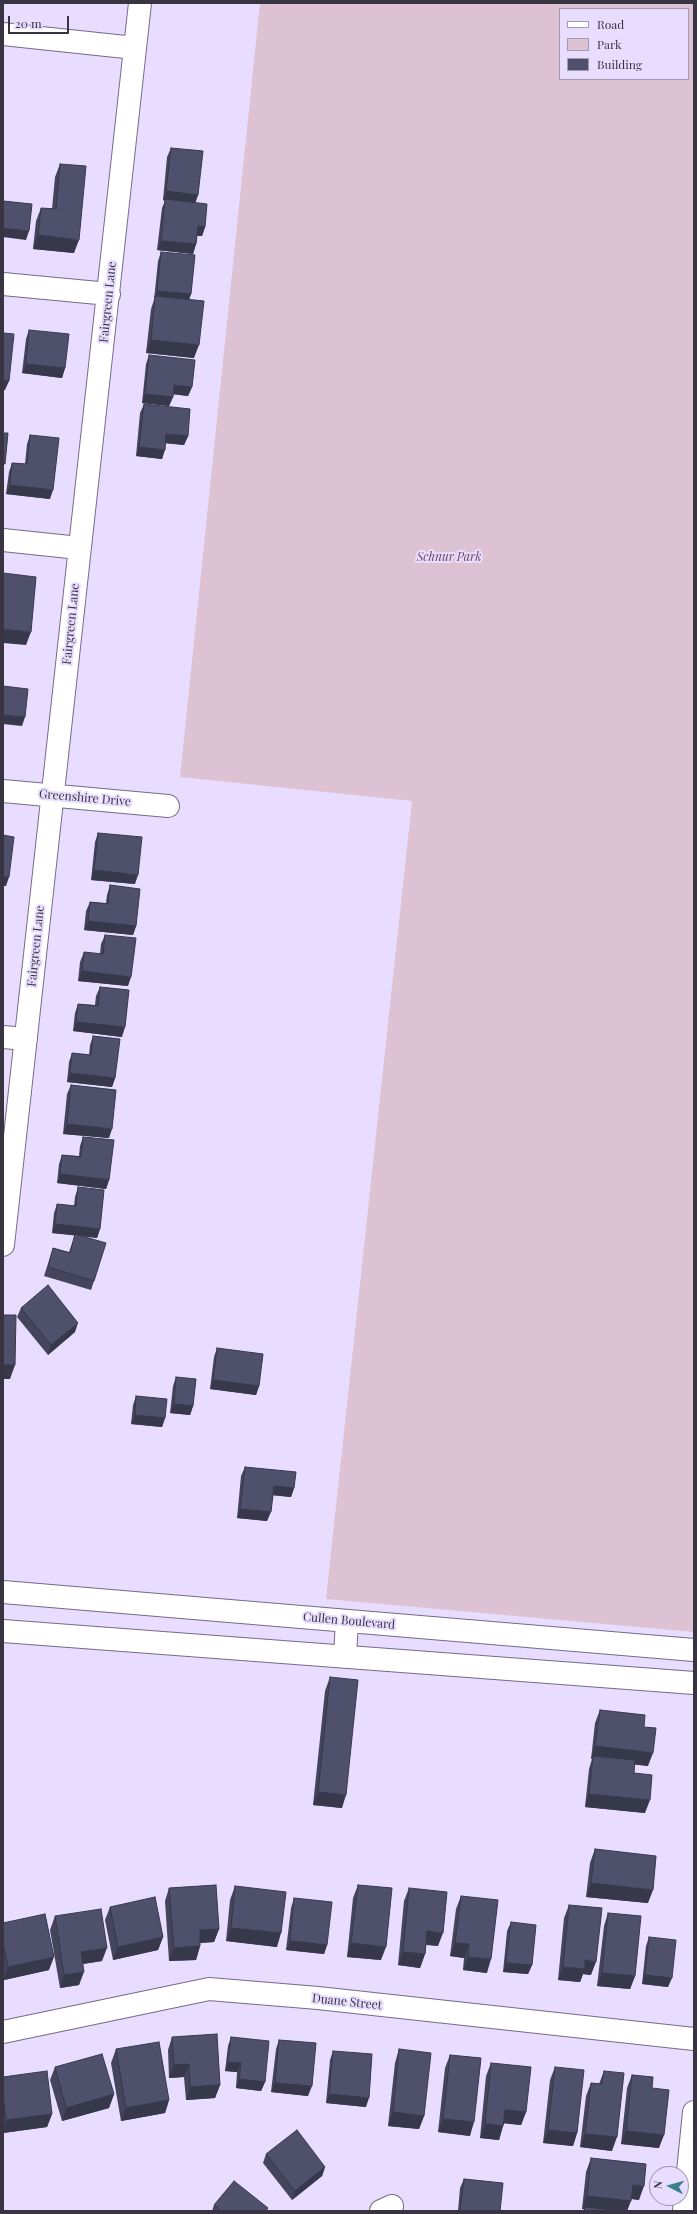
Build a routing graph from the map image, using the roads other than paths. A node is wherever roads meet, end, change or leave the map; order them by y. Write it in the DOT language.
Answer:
graph roads {
  1 [pos="140,3"];
  2 [pos="3,34"];
  3 [pos="135,48"];
  4 [pos="3,284"];
  5 [pos="109,294"];
  6 [pos="3,540"];
  7 [pos="79,548"];
  8 [pos="3,790"];
  9 [pos="53,796"];
  10 [pos="168,806"];
  11 [pos="3,1037"];
  12 [pos="26,1039"];
  13 [pos="3,1245"];
  14 [pos="3,1592"];
  15 [pos="347,1621"];
  16 [pos="3,1631"];
  17 [pos="694,1650"];
  18 [pos="345,1656"];
  19 [pos="694,1683"];
  20 [pos="3,2032"];
  21 [pos="694,2039"];
  22 [pos="694,2112"];
  23 [pos="684,2211"];
  1 -- 3 [label="street, Fairgreen Lane"];
  2 -- 3 [label="street"];
  3 -- 5 [label="street, Fairgreen Lane"];
  4 -- 5 [label="street"];
  5 -- 7 [label="street, Fairgreen Lane"];
  6 -- 7 [label="street"];
  7 -- 9 [label="street, Fairgreen Lane"];
  8 -- 9 [label="street, Greenshire Drive"];
  9 -- 10 [label="street, Greenshire Drive"];
  9 -- 12 [label="street, Fairgreen Lane"];
  11 -- 12 [label="street"];
  12 -- 13 [label="street, Fairgreen Lane"];
  14 -- 15 [label="street, Cullen Boulevard"];
  15 -- 17 [label="street, Cullen Boulevard"];
  15 -- 18 [label="street"];
  16 -- 18 [label="street"];
  18 -- 19 [label="street"];
  20 -- 21 [label="street, Duane Street"];
  22 -- 23 [label="street"];
}
